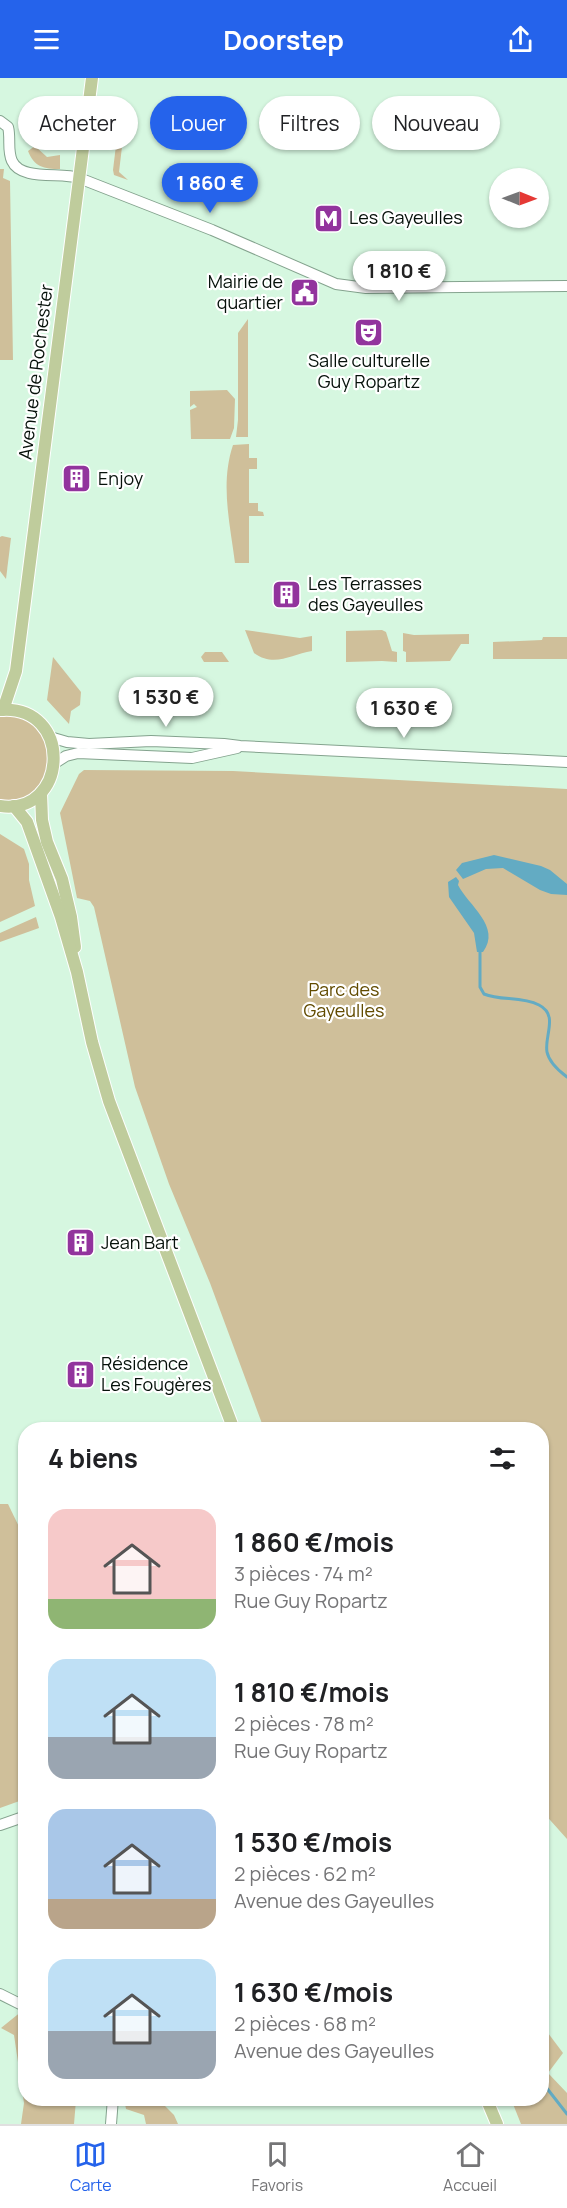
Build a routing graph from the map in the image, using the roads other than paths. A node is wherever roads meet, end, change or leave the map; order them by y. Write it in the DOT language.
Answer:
graph roads {
  1 [pos="92,78"];
  2 [pos="3,122"];
  3 [pos="80,178"];
  4 [pos="567,286"];
  5 [pos="16,671"];
  6 [pos="2,710"];
  7 [pos="21,712"];
  8 [pos="50,737"];
  9 [pos="240,746"];
  10 [pos="567,762"];
  11 [pos="55,763"];
  12 [pos="41,793"];
  13 [pos="0,806"];
  14 [pos="14,806"];
  15 [pos="76,972"];
  16 [pos="231,1422"];
  17 [pos="18,1819"];
  18 [pos="0,1825"];
  19 [pos="0,1994"];
  20 [pos="18,2003"];
  21 [pos="112,2106"];
  22 [pos="481,2106"];
  23 [pos="489,2106"];
  24 [pos="111,2124"];
  25 [pos="487,2124"];
  26 [pos="496,2124"];
  1 -- 3 [label="main road, Avenue de Rochester"];
  2 -- 3 [label="street"];
  3 -- 4 [label="street"];
  3 -- 5 [label="main road, Avenue de Rochester"];
  5 -- 6 [label="main road, Avenue de Rochester"];
  5 -- 7 [label="main road, Avenue de Rochester"];
  6 -- 7 [label="main road"];
  7 -- 8 [label="main road"];
  8 -- 9 [label="street"];
  8 -- 11 [label="main road"];
  9 -- 10 [label="street"];
  9 -- 11 [label="street"];
  11 -- 12 [label="main road"];
  12 -- 14 [label="main road"];
  12 -- 15 [label="main road"];
  13 -- 14 [label="main road"];
  14 -- 15 [label="main road"];
  15 -- 16 [label="main road"];
  17 -- 18 [label="street"];
  19 -- 20 [label="street"];
  21 -- 24 [label="street"];
  22 -- 25 [label="main road"];
  23 -- 26 [label="main road"];
}
